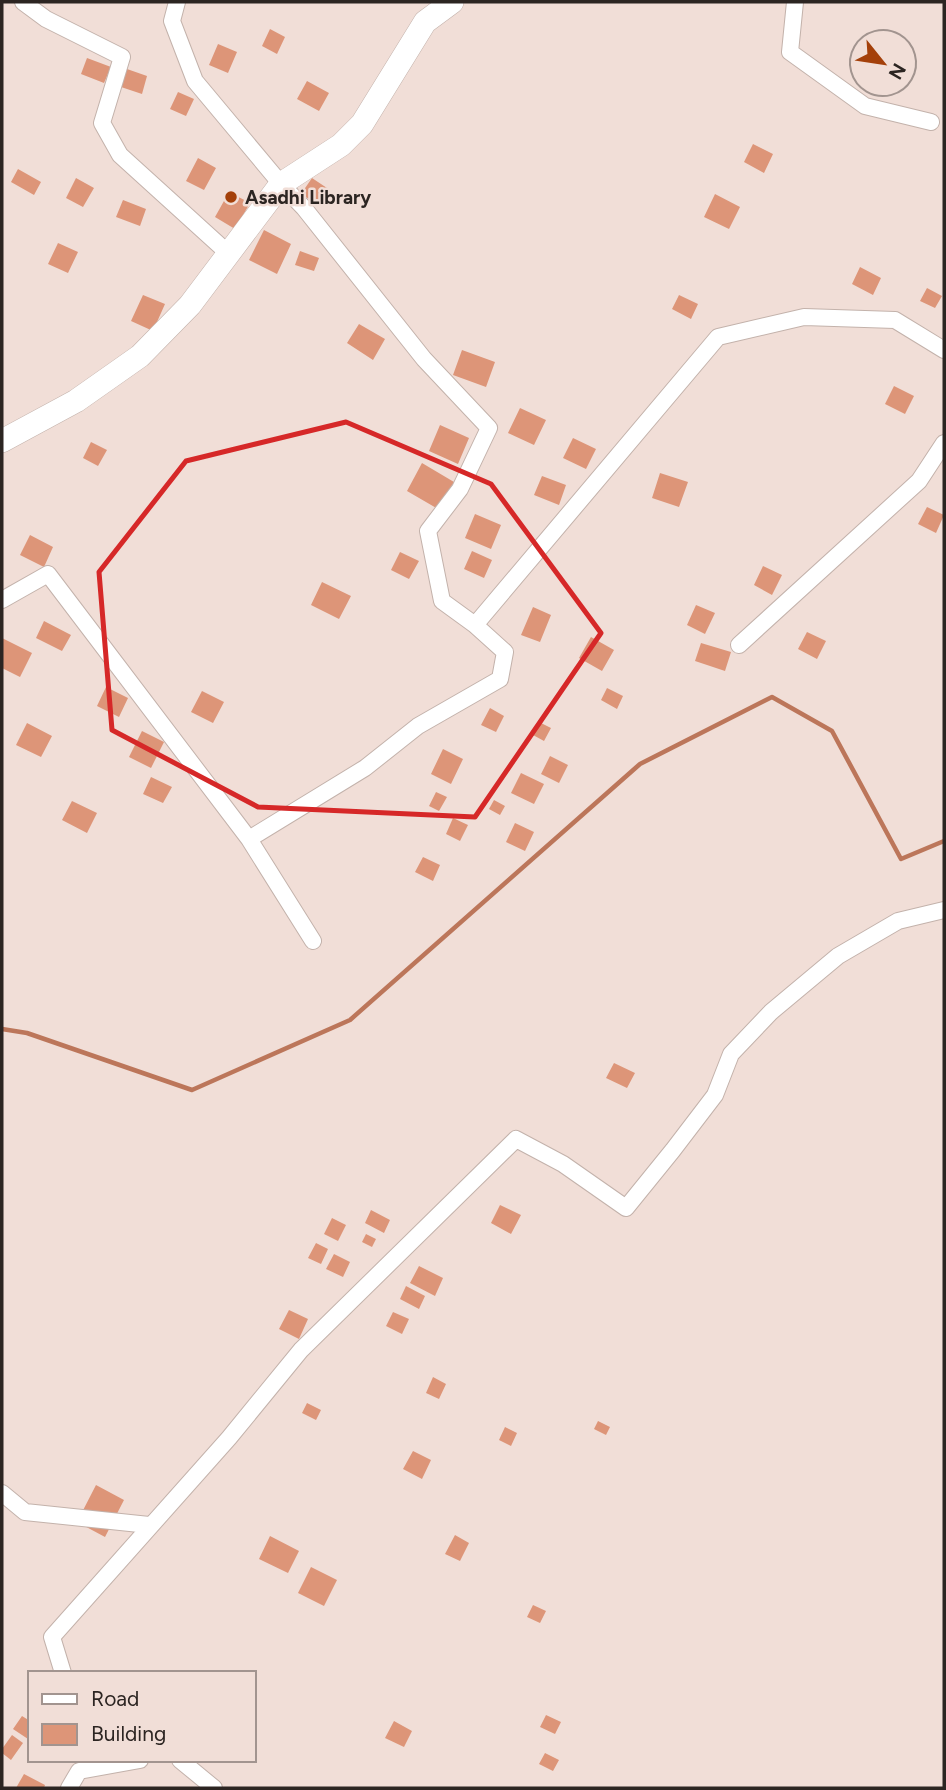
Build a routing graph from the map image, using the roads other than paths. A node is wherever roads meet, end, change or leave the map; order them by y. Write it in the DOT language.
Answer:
graph roads {
  1 [pos="23,2"];
  2 [pos="177,2"];
  3 [pos="452,2"];
  4 [pos="795,2"];
  5 [pos="931,122"];
  6 [pos="281,184"];
  7 [pos="229,254"];
  8 [pos="944,350"];
  9 [pos="2,441"];
  10 [pos="944,443"];
  11 [pos="2,600"];
  12 [pos="475,625"];
  13 [pos="739,645"];
  14 [pos="249,839"];
  15 [pos="944,910"];
  16 [pos="313,942"];
  17 [pos="2,1493"];
  18 [pos="149,1525"];
  19 [pos="62,1671"];
  20 [pos="120,1762"];
  21 [pos="182,1762"];
  22 [pos="90,1765"];
  23 [pos="69,1788"];
  24 [pos="214,1788"];
  1 -- 7 [label="street"];
  2 -- 6 [label="street"];
  3 -- 6 [label="street"];
  4 -- 5 [label="street"];
  6 -- 7 [label="street"];
  6 -- 12 [label="street"];
  7 -- 9 [label="street"];
  8 -- 12 [label="street"];
  10 -- 13 [label="street"];
  11 -- 14 [label="street"];
  12 -- 14 [label="street"];
  14 -- 16 [label="street"];
  15 -- 18 [label="street"];
  17 -- 18 [label="street"];
  18 -- 19 [label="street"];
  20 -- 22 [label="street"];
  21 -- 24 [label="street"];
  22 -- 23 [label="street"];
}
